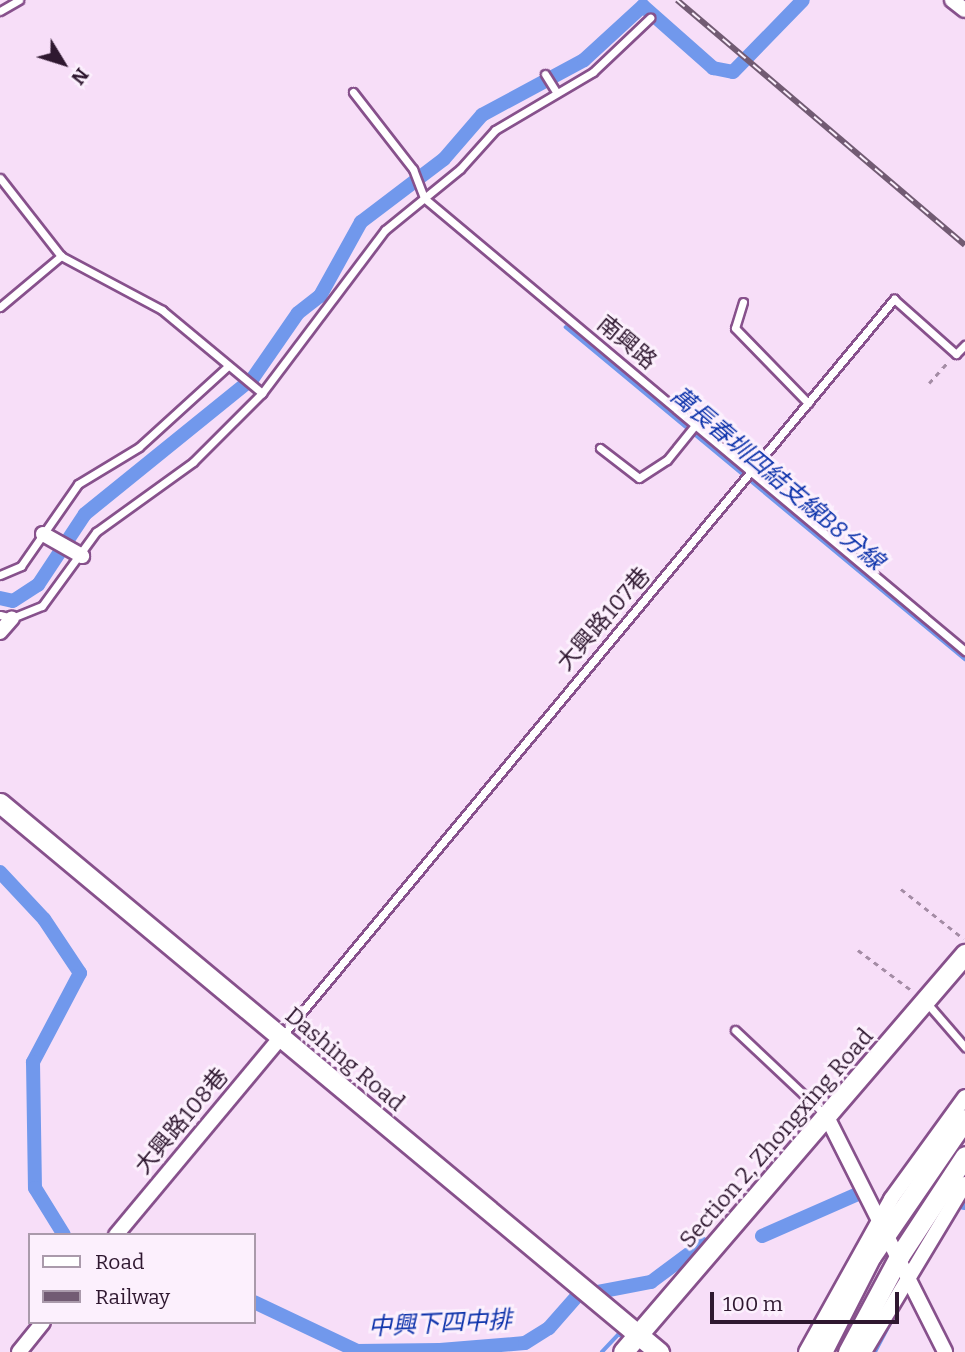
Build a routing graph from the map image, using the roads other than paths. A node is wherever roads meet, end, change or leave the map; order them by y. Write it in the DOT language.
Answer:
graph roads {
  1 [pos="19,0"];
  2 [pos="952,0"];
  3 [pos="965,10"];
  4 [pos="0,11"];
  5 [pos="650,18"];
  6 [pos="545,74"];
  7 [pos="353,92"];
  8 [pos="557,93"];
  9 [pos="0,178"];
  10 [pos="424,198"];
  11 [pos="61,256"];
  12 [pos="743,302"];
  13 [pos="0,307"];
  14 [pos="965,345"];
  15 [pos="231,369"];
  16 [pos="259,391"];
  17 [pos="808,404"];
  18 [pos="696,424"];
  19 [pos="600,449"];
  20 [pos="752,472"];
  21 [pos="43,534"];
  22 [pos="82,556"];
  23 [pos="0,575"];
  24 [pos="6,617"];
  25 [pos="0,632"];
  26 [pos="965,651"];
  27 [pos="0,803"];
  28 [pos="965,954"];
  29 [pos="926,1001"];
  30 [pos="735,1030"];
  31 [pos="281,1037"];
  32 [pos="965,1047"];
  33 [pos="965,1097"];
  34 [pos="827,1116"];
  35 [pos="965,1119"];
  36 [pos="965,1156"];
  37 [pos="965,1184"];
  38 [pos="883,1224"];
  39 [pos="118,1233"];
  40 [pos="904,1264"];
  41 [pos="41,1324"];
  42 [pos="639,1335"];
  43 [pos="19,1352"];
  44 [pos="623,1352"];
  45 [pos="659,1352"];
  46 [pos="806,1352"];
  47 [pos="822,1352"];
  48 [pos="848,1352"];
  49 [pos="864,1352"];
  50 [pos="945,1352"];
  1 -- 4 [label="lane"];
  2 -- 3 [label="street"];
  5 -- 8 [label="lane"];
  6 -- 8 [label="lane"];
  7 -- 10 [label="lane"];
  8 -- 10 [label="lane"];
  9 -- 11 [label="lane"];
  10 -- 16 [label="lane"];
  10 -- 18 [label="lane, 南興路"];
  11 -- 13 [label="lane"];
  11 -- 15 [label="lane"];
  12 -- 17 [label="lane"];
  14 -- 17 [label="lane, 大興路107巷"];
  15 -- 16 [label="lane"];
  15 -- 21 [label="lane"];
  16 -- 22 [label="lane"];
  17 -- 20 [label="lane, 大興路107巷"];
  18 -- 19 [label="lane"];
  18 -- 20 [label="lane, 南興路"];
  20 -- 26 [label="lane, 南興路"];
  20 -- 31 [label="lane, 大興路107巷"];
  21 -- 22 [label="street"];
  21 -- 23 [label="lane"];
  22 -- 24 [label="lane"];
  24 -- 25 [label="street"];
  27 -- 31 [label="street, Dashing Road"];
  28 -- 29 [label="street, Section 2, Zhongxing Road"];
  29 -- 32 [label="lane"];
  29 -- 34 [label="street, Section 2, Zhongxing Road"];
  30 -- 34 [label="lane"];
  31 -- 39 [label="street, 大興路108巷"];
  31 -- 42 [label="street, Dashing Road"];
  33 -- 38 [label="street"];
  34 -- 38 [label="street"];
  34 -- 42 [label="street, Section 2, Zhongxing Road"];
  35 -- 38 [label="street"];
  36 -- 40 [label="street"];
  37 -- 40 [label="street"];
  38 -- 40 [label="street"];
  38 -- 46 [label="street"];
  38 -- 47 [label="street"];
  40 -- 48 [label="street"];
  40 -- 49 [label="street"];
  40 -- 50 [label="street"];
  41 -- 43 [label="street"];
  42 -- 44 [label="street, Section 2, Zhongxing Road"];
  42 -- 45 [label="street, Dashing Road"];
}
